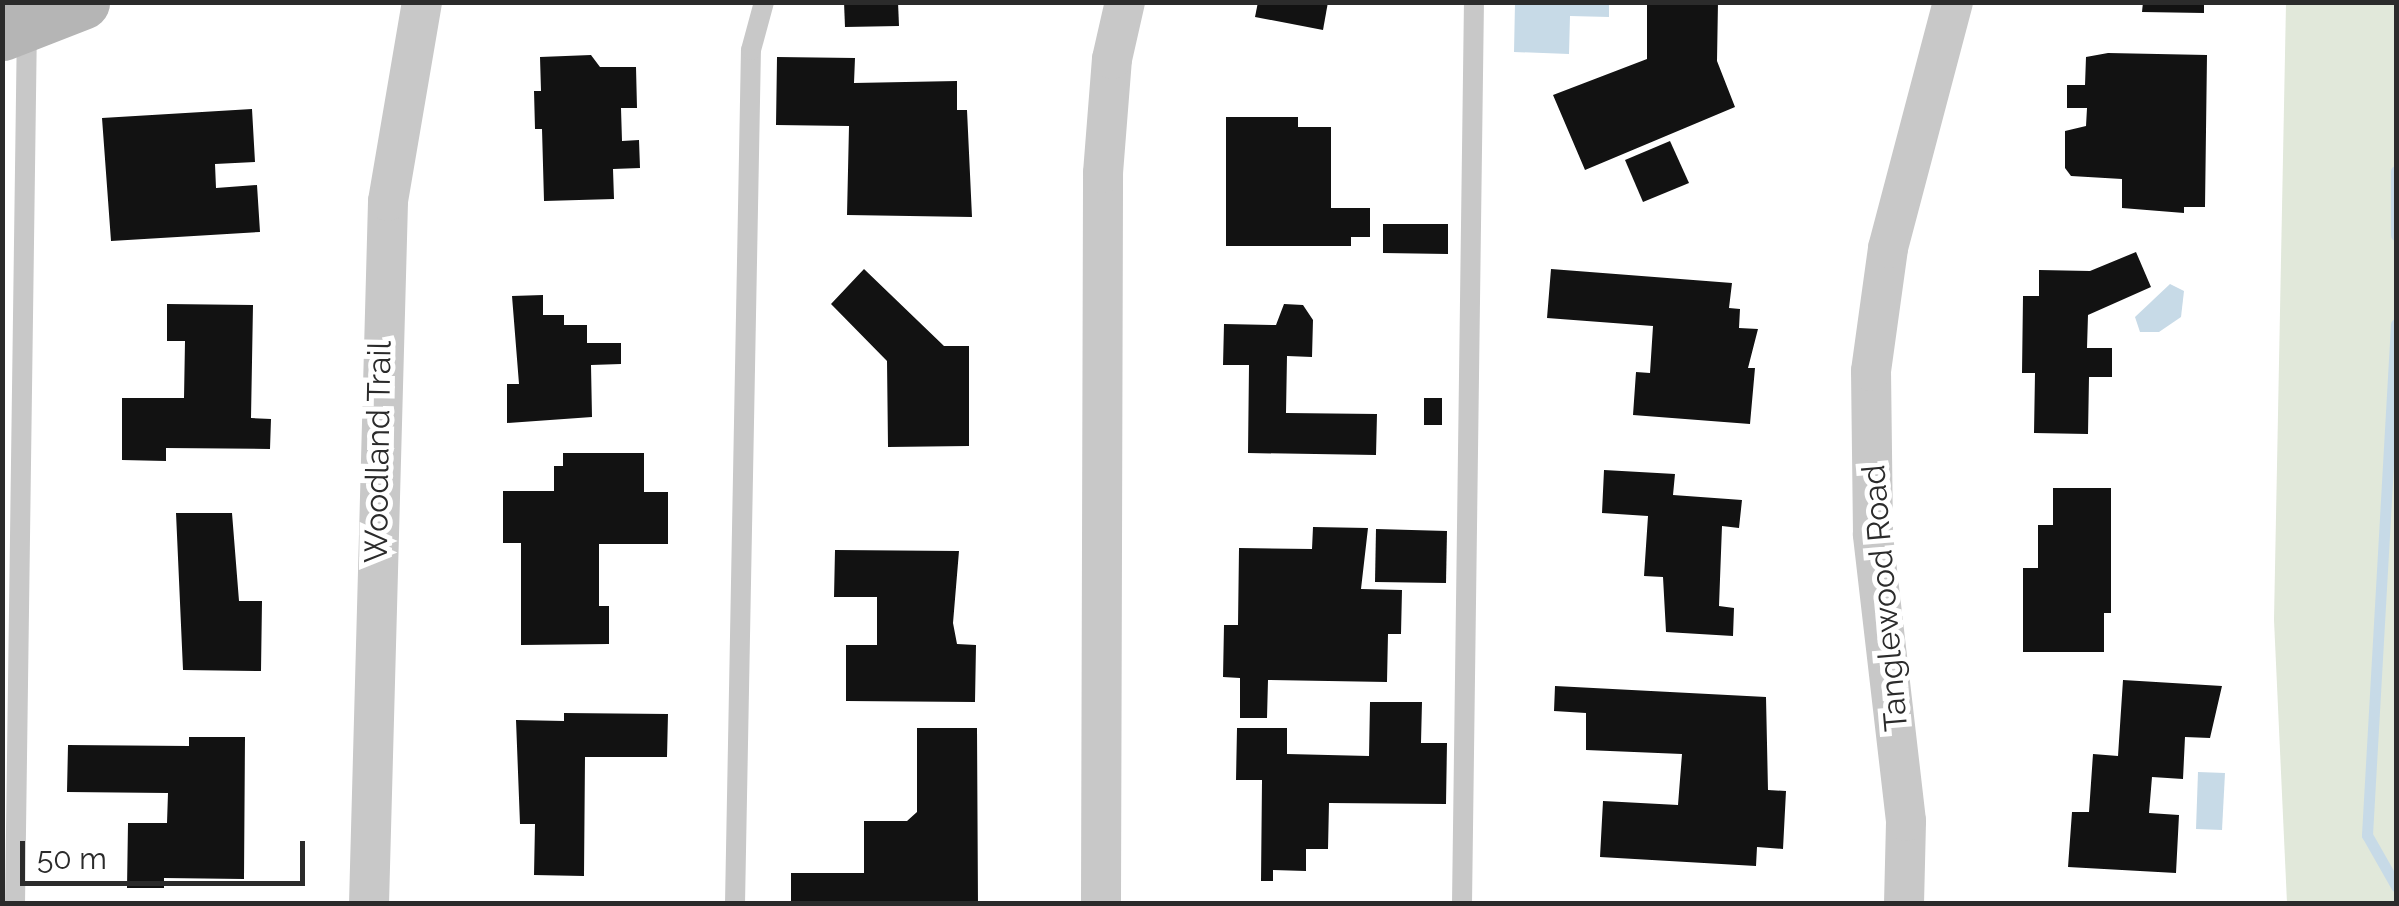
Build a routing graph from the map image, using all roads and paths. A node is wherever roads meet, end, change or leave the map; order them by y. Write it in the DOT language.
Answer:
graph roads {
  1 [pos="422,2"];
  2 [pos="764,2"];
  3 [pos="1124,2"];
  4 [pos="1474,2"];
  5 [pos="1953,2"];
  6 [pos="44,14"];
  7 [pos="15,904"];
  8 [pos="369,904"];
  9 [pos="734,904"];
  10 [pos="1101,904"];
  11 [pos="1462,904"];
  12 [pos="1904,904"];
  1 -- 8 [label="street, Woodland Trail"];
  2 -- 9 [label="lane"];
  3 -- 10 [label="street"];
  4 -- 11 [label="lane"];
  5 -- 12 [label="street, Tanglewood Road"];
  6 -- 7 [label="lane"];
}
